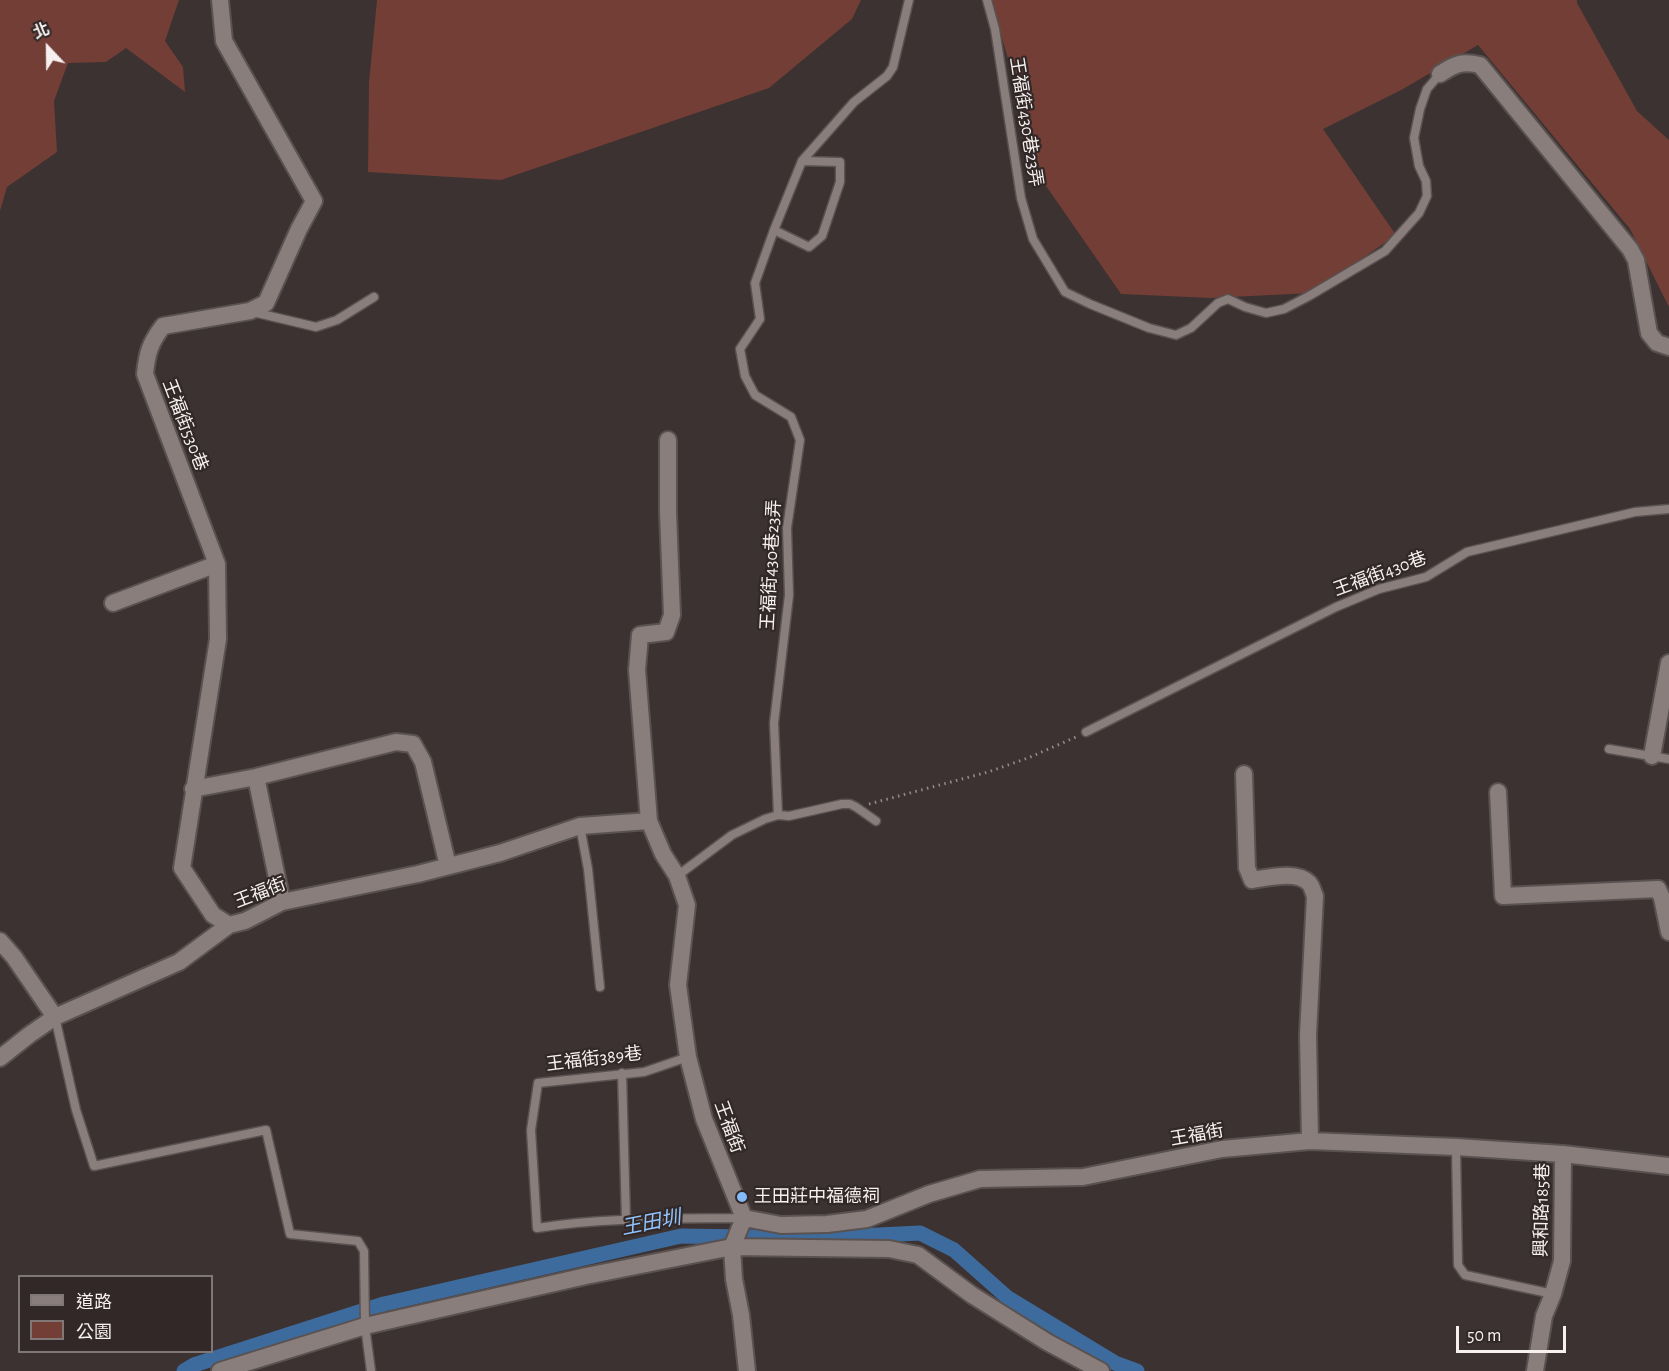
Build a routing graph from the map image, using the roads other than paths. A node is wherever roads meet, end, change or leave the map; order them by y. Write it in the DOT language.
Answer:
graph roads {
  1 [pos="220,0"];
  2 [pos="909,0"];
  3 [pos="987,0"];
  4 [pos="1440,74"];
  5 [pos="802,161"];
  6 [pos="774,230"];
  7 [pos="374,297"];
  8 [pos="250,311"];
  9 [pos="1669,346"];
  10 [pos="668,440"];
  11 [pos="1669,508"];
  12 [pos="217,564"];
  13 [pos="114,603"];
  14 [pos="1669,663"];
  15 [pos="1086,732"];
  16 [pos="1609,749"];
  17 [pos="1652,756"];
  18 [pos="1669,759"];
  19 [pos="1244,774"];
  20 [pos="256,777"];
  21 [pos="193,789"];
  22 [pos="1498,792"];
  23 [pos="778,815"];
  24 [pos="649,821"];
  25 [pos="876,821"];
  26 [pos="580,826"];
  27 [pos="448,866"];
  28 [pos="677,876"];
  29 [pos="282,902"];
  30 [pos="229,925"];
  31 [pos="1669,932"];
  32 [pos="0,940"];
  33 [pos="600,987"];
  34 [pos="55,1017"];
  35 [pos="688,1057"];
  36 [pos="0,1059"];
  37 [pos="622,1073"];
  38 [pos="1310,1141"];
  39 [pos="1456,1147"];
  40 [pos="1563,1154"];
  41 [pos="1669,1166"];
  42 [pos="744,1218"];
  43 [pos="626,1220"];
  44 [pos="732,1247"];
  45 [pos="1553,1294"];
  46 [pos="365,1326"];
  47 [pos="220,1371"];
  48 [pos="371,1371"];
  49 [pos="747,1371"];
  50 [pos="1101,1371"];
  51 [pos="1535,1371"];
  1 -- 8 [label="street"];
  2 -- 5 [label="lane, 王福街430巷23弄"];
  3 -- 4 [label="lane, 王福街430巷23弄"];
  4 -- 9 [label="street"];
  5 -- 6 [label="lane, 王福街430巷23弄"];
  5 -- 6 [label="lane"];
  6 -- 23 [label="lane, 王福街430巷23弄"];
  7 -- 8 [label="lane"];
  8 -- 12 [label="street, 王福街530巷"];
  10 -- 24 [label="street"];
  11 -- 15 [label="lane, 王福街430巷"];
  12 -- 13 [label="street"];
  12 -- 21 [label="street, 王福街530巷"];
  14 -- 17 [label="street"];
  16 -- 17 [label="lane"];
  17 -- 18 [label="lane"];
  19 -- 38 [label="street"];
  20 -- 21 [label="street"];
  20 -- 27 [label="street"];
  20 -- 29 [label="street"];
  21 -- 30 [label="street, 王福街530巷"];
  22 -- 31 [label="street"];
  23 -- 25 [label="lane"];
  23 -- 28 [label="lane"];
  24 -- 26 [label="street, 王福街"];
  24 -- 28 [label="street, 王福街"];
  26 -- 27 [label="street, 王福街"];
  26 -- 33 [label="lane"];
  27 -- 29 [label="street, 王福街"];
  28 -- 35 [label="street, 王福街"];
  29 -- 30 [label="street, 王福街"];
  30 -- 34 [label="street, 王福街"];
  32 -- 34 [label="street"];
  34 -- 36 [label="street, 王福街"];
  34 -- 46 [label="lane"];
  35 -- 37 [label="lane, 王福街389巷"];
  35 -- 42 [label="street, 王福街"];
  37 -- 43 [label="lane"];
  37 -- 43 [label="lane, 王福街389巷"];
  38 -- 39 [label="street, 王福街"];
  38 -- 42 [label="street, 王福街"];
  39 -- 40 [label="street, 王福街"];
  39 -- 45 [label="lane"];
  40 -- 41 [label="street, 王福街"];
  40 -- 45 [label="street, 興和路185巷"];
  42 -- 43 [label="lane"];
  42 -- 44 [label="street"];
  44 -- 46 [label="street"];
  44 -- 49 [label="street"];
  44 -- 50 [label="street"];
  45 -- 51 [label="street, 興和路185巷"];
  46 -- 47 [label="street"];
  46 -- 48 [label="lane"];
}
